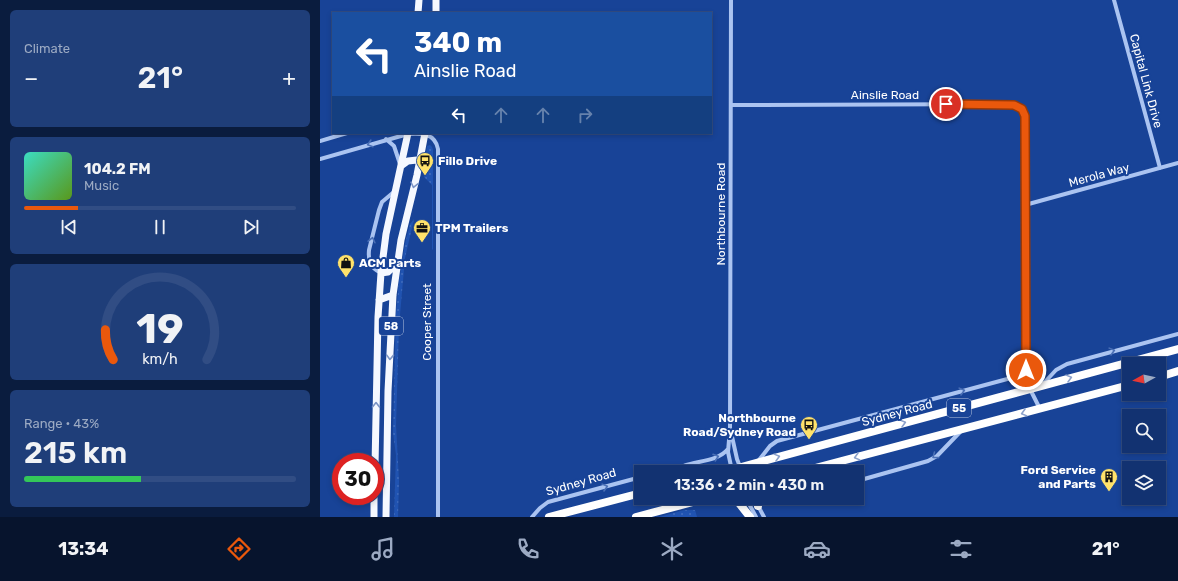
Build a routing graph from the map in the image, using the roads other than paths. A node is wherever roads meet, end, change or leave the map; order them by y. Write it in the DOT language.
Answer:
graph roads {
  1 [pos="418,0"];
  2 [pos="436,0"];
  3 [pos="731,0"];
  4 [pos="1114,0"];
  5 [pos="418,12"];
  6 [pos="436,12"];
  7 [pos="731,105"];
  8 [pos="344,134"];
  9 [pos="404,134"];
  10 [pos="408,134"];
  11 [pos="424,134"];
  12 [pos="386,139"];
  13 [pos="320,141"];
  14 [pos="320,159"];
  15 [pos="419,163"];
  16 [pos="1178,163"];
  17 [pos="401,166"];
  18 [pos="1160,168"];
  19 [pos="395,191"];
  20 [pos="1025,205"];
  21 [pos="398,262"];
  22 [pos="381,273"];
  23 [pos="393,295"];
  24 [pos="379,300"];
  25 [pos="1178,334"];
  26 [pos="1178,349"];
  27 [pos="1178,371"];
  28 [pos="1026,374"];
  29 [pos="1166,374"];
  30 [pos="1042,386"];
  31 [pos="1122,387"];
  32 [pos="1030,389"];
  33 [pos="1040,409"];
  34 [pos="730,428"];
  35 [pos="963,429"];
  36 [pos="376,444"];
  37 [pos="387,444"];
  38 [pos="729,448"];
  39 [pos="376,453"];
  40 [pos="758,462"];
  41 [pos="688,465"];
  42 [pos="729,465"];
  43 [pos="740,465"];
  44 [pos="751,465"];
  45 [pos="828,465"];
  46 [pos="634,479"];
  47 [pos="864,479"];
  48 [pos="634,495"];
  49 [pos="374,505"];
  50 [pos="681,505"];
  51 [pos="741,505"];
  52 [pos="750,505"];
  53 [pos="760,505"];
  54 [pos="374,517"];
  55 [pos="386,517"];
  56 [pos="438,517"];
  57 [pos="532,517"];
  58 [pos="549,517"];
  59 [pos="636,517"];
  60 [pos="750,517"];
  61 [pos="756,517"];
  62 [pos="764,517"];
  1 -- 5 [label="main road"];
  2 -- 6 [label="main road"];
  3 -- 7 [label="street, Northbourne Road"];
  4 -- 18 [label="street, Capital Link Drive"];
  7 -- 20 [label="street, Ainslie Road"];
  7 -- 34 [label="street, Northbourne Road"];
  8 -- 13 [label="street"];
  9 -- 12 [label="street"];
  10 -- 17 [label="main road, 58"];
  11 -- 15 [label="main road, 58"];
  11 -- 56 [label="street, Cooper Street"];
  12 -- 14 [label="street, one-way"];
  12 -- 17 [label="street"];
  15 -- 17 [label="main road"];
  15 -- 21 [label="main road, 58, one-way"];
  16 -- 18 [label="street, Merola Way"];
  17 -- 19 [label="main road, 58"];
  18 -- 20 [label="street, Merola Way"];
  19 -- 22 [label="main road, 58"];
  22 -- 19 [label="street, one-way"];
  20 -- 28 [label="street, Ainslie Road"];
  21 -- 22 [label="main road"];
  21 -- 23 [label="main road, 58"];
  22 -- 24 [label="main road, 58"];
  23 -- 24 [label="main road"];
  23 -- 37 [label="main road, 58, one-way"];
  36 -- 24 [label="main road, 58, one-way"];
  30 -- 25 [label="street, one-way"];
  30 -- 26 [label="highway, Sydney Road / 55, one-way"];
  27 -- 29 [label="highway"];
  28 -- 32 [label="street, Ainslie Road"];
  40 -- 28 [label="street, Sydney Road, one-way"];
  30 -- 32 [label="highway, Sydney Road / 55"];
  31 -- 33 [label="highway, 55"];
  32 -- 33 [label="street, Ainslie Road"];
  40 -- 32 [label="highway, Sydney Road / 55, one-way"];
  33 -- 35 [label="highway, 55, one-way"];
  34 -- 38 [label="street, Northbourne Road"];
  34 -- 43 [label="street, Northbourne Road"];
  35 -- 45 [label="highway, 55, one-way"];
  35 -- 47 [label="street, one-way"];
  36 -- 37 [label="main road"];
  36 -- 39 [label="main road, 58"];
  37 -- 55 [label="main road, 58"];
  41 -- 38 [label="street, one-way"];
  38 -- 42 [label="street, Northbourne Road"];
  40 -- 44 [label="highway, Sydney Road / 55"];
  57 -- 46 [label="street, Sydney Road, one-way"];
  48 -- 58 [label="highway, Sydney Road"];
  49 -- 54 [label="main road"];
  50 -- 59 [label="highway"];
  51 -- 60 [label="highway"];
  52 -- 61 [label="street"];
  53 -- 62 [label="street"];
}
